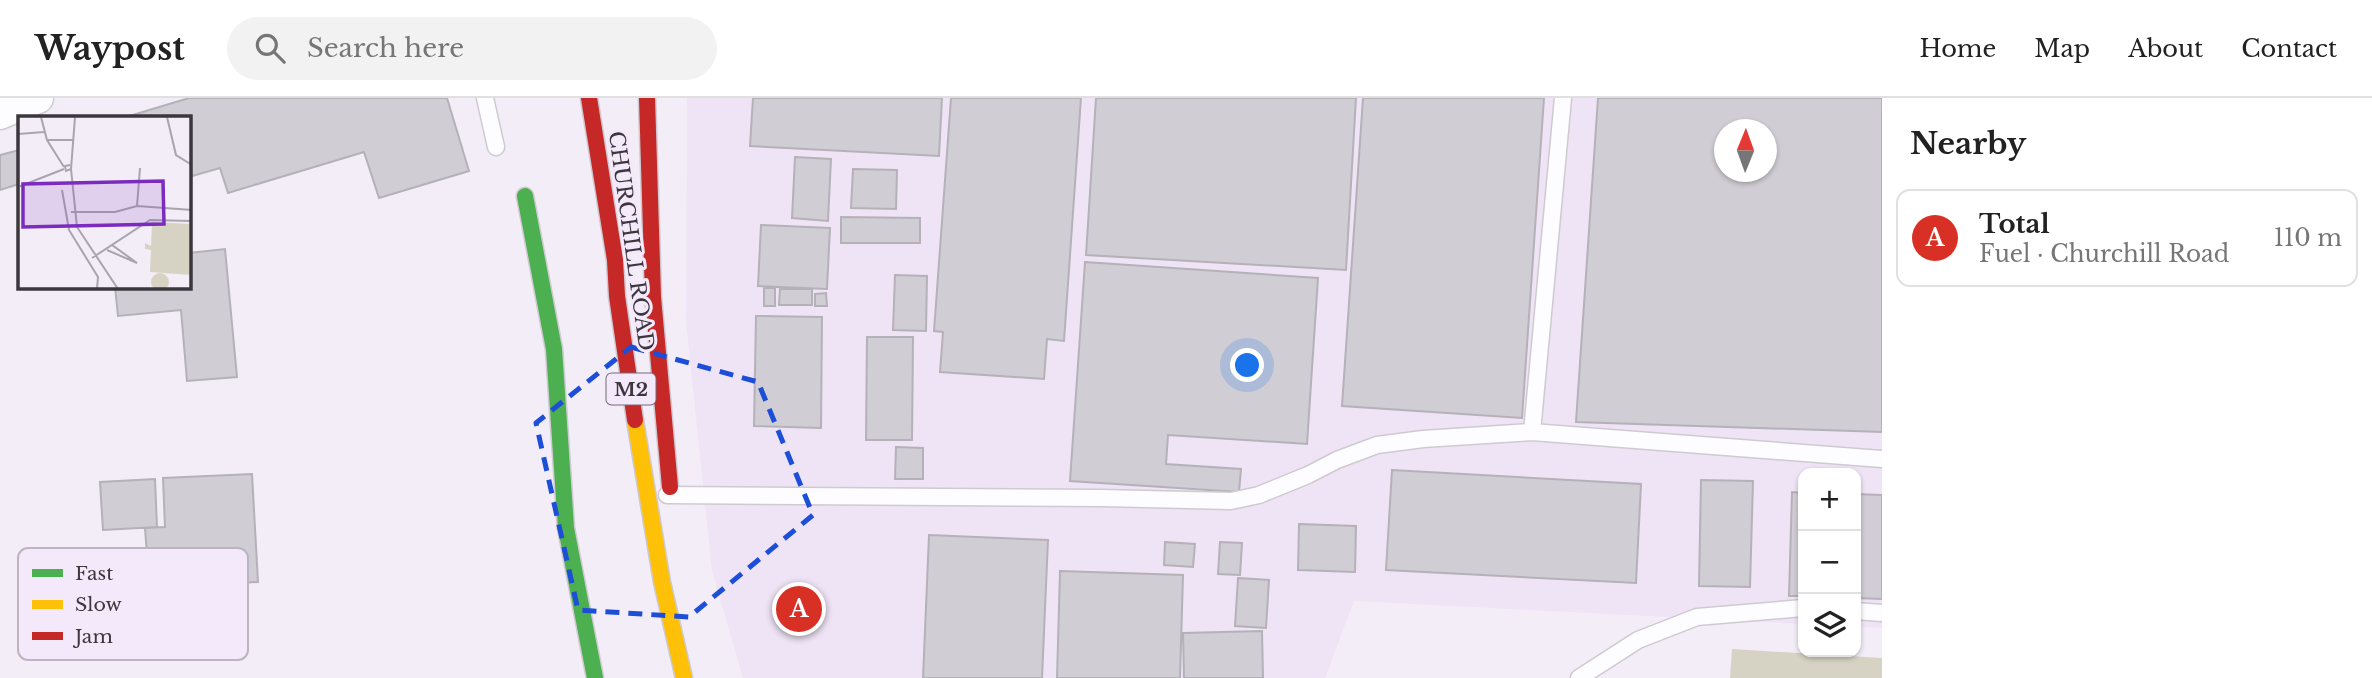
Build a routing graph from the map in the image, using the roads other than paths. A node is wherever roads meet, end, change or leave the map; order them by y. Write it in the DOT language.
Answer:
graph roads {
  1 [pos="38,98"];
  2 [pos="485,98"];
  3 [pos="589,98"];
  4 [pos="648,98"];
  5 [pos="1563,98"];
  6 [pos="0,114"];
  7 [pos="496,147"];
  8 [pos="525,196"];
  9 [pos="1532,432"];
  10 [pos="1882,460"];
  11 [pos="647,496"];
  12 [pos="671,501"];
  13 [pos="1798,608"];
  14 [pos="1861,611"];
  15 [pos="1882,613"];
  16 [pos="595,678"];
  17 [pos="684,678"];
  18 [pos="1580,678"];
  1 -- 6 [label="street"];
  2 -- 7 [label="lane"];
  3 -- 11 [label="main road, CHURCHILL ROAD / M2"];
  4 -- 12 [label="main road, CHURCHILL ROAD / M2"];
  5 -- 9 [label="lane"];
  8 -- 16 [label="main road"];
  9 -- 10 [label="lane"];
  9 -- 12 [label="lane"];
  11 -- 12 [label="lane"];
  11 -- 17 [label="main road, CHURCHILL ROAD / M2"];
  13 -- 18 [label="lane"];
  14 -- 15 [label="lane"];
}
